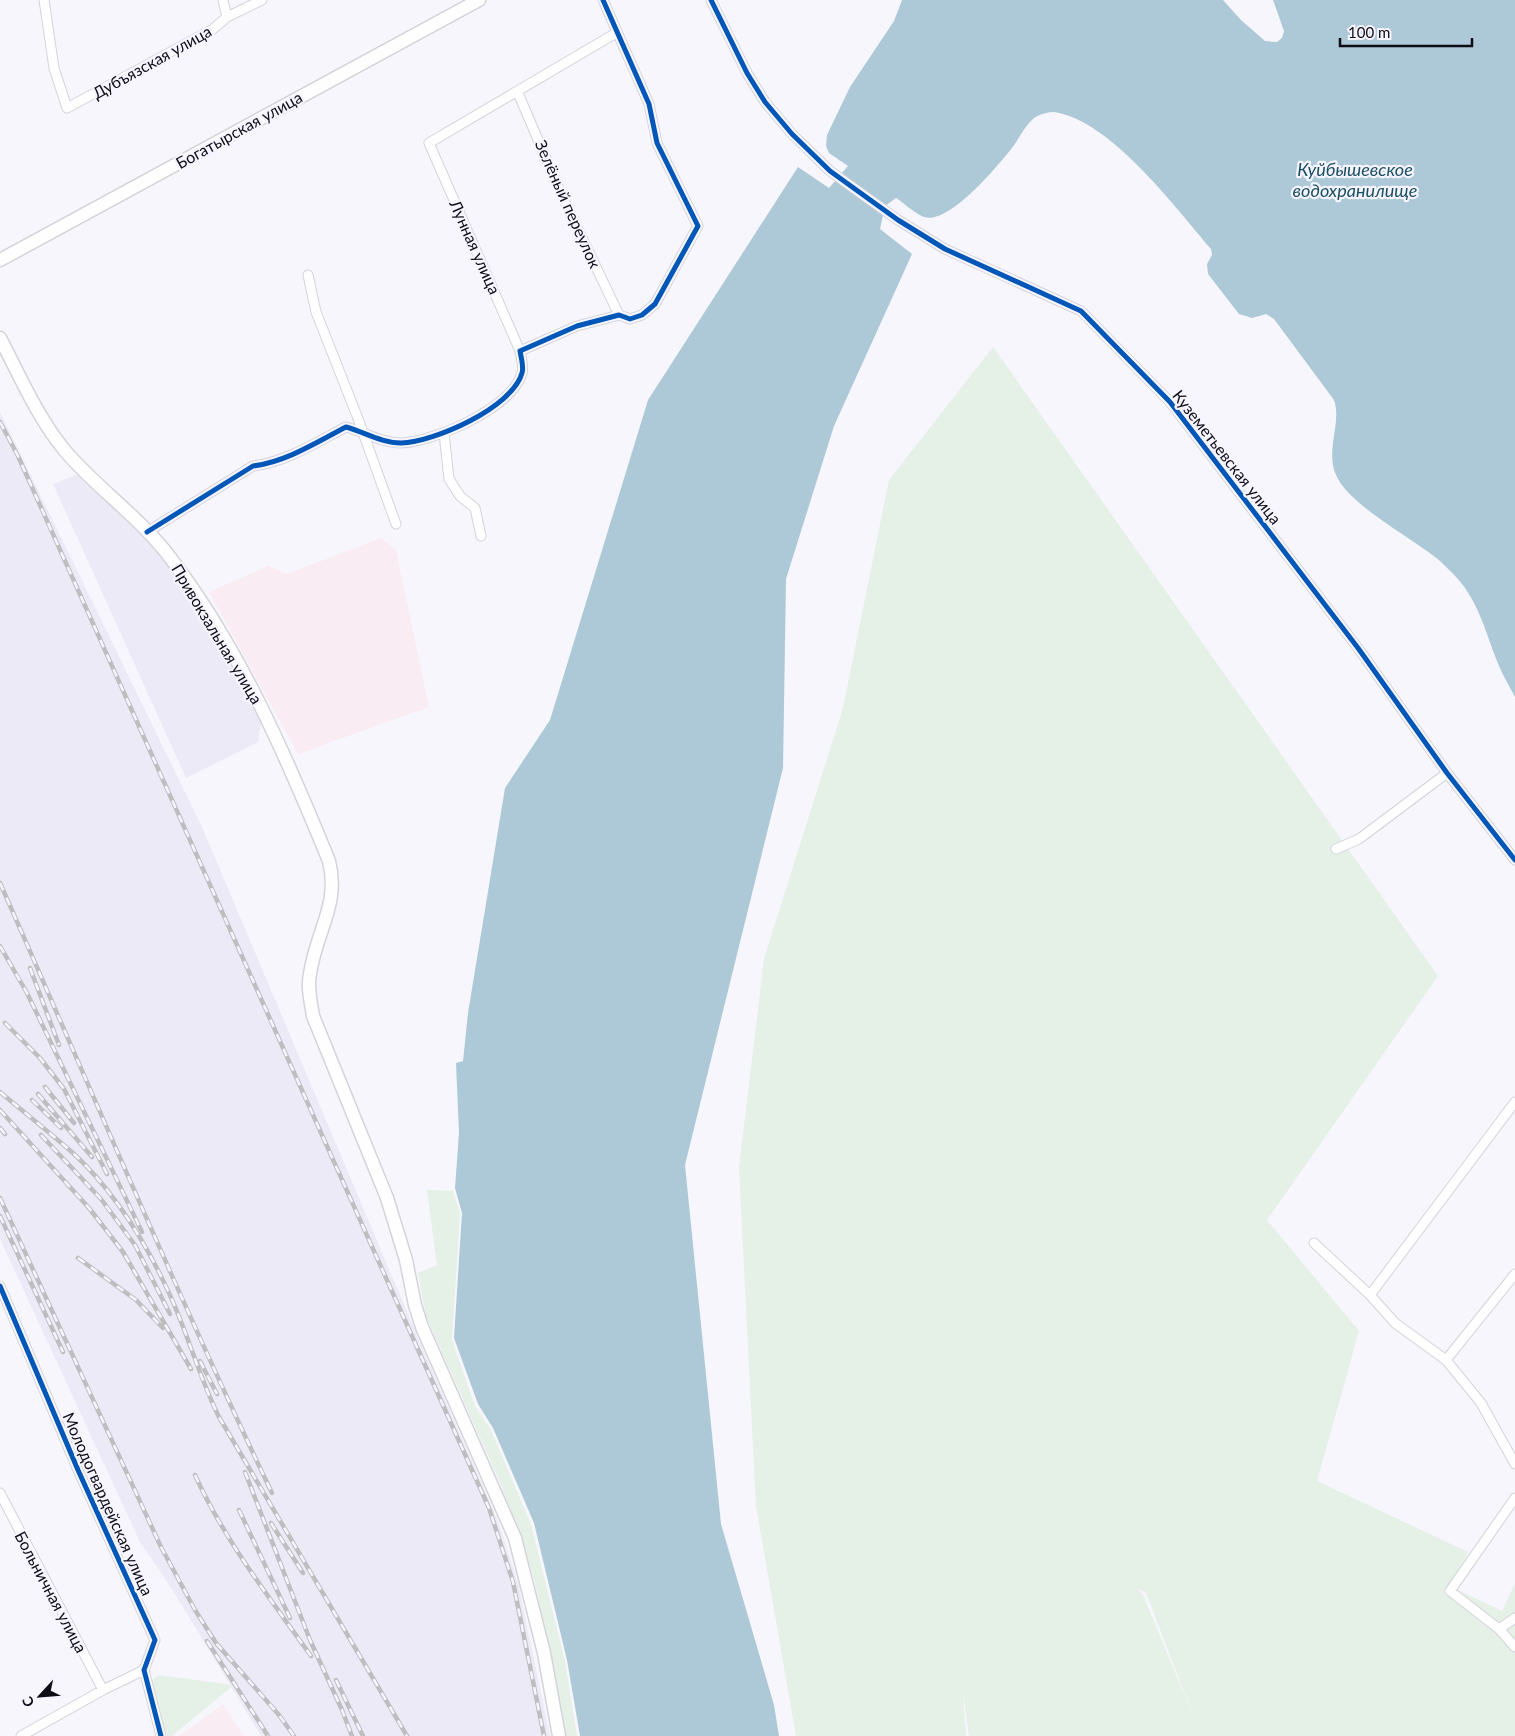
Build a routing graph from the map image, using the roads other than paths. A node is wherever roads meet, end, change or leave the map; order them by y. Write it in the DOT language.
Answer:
graph roads {
  1 [pos="44,0"];
  2 [pos="223,0"];
  3 [pos="262,0"];
  4 [pos="479,0"];
  5 [pos="603,0"];
  6 [pos="711,0"];
  7 [pos="227,17"];
  8 [pos="616,33"];
  9 [pos="518,93"];
  10 [pos="0,260"];
  11 [pos="308,275"];
  12 [pos="619,315"];
  13 [pos="0,338"];
  14 [pos="520,350"];
  15 [pos="361,431"];
  16 [pos="444,433"];
  17 [pos="396,524"];
  18 [pos="147,532"];
  19 [pos="481,536"];
  20 [pos="1447,773"];
  21 [pos="1336,849"];
  22 [pos="1515,860"];
  23 [pos="1515,1102"];
  24 [pos="1314,1243"];
  25 [pos="1515,1274"];
  26 [pos="0,1286"];
  27 [pos="1370,1295"];
  28 [pos="1446,1360"];
  29 [pos="1515,1464"];
  30 [pos="0,1493"];
  31 [pos="1515,1498"];
  32 [pos="1515,1618"];
  33 [pos="1499,1629"];
  34 [pos="1515,1647"];
  35 [pos="144,1670"];
  36 [pos="103,1690"];
  37 [pos="21,1736"];
  38 [pos="161,1736"];
  39 [pos="559,1736"];
  1 -- 7 [label="street, Дубъязская улица"];
  2 -- 7 [label="street"];
  3 -- 7 [label="street, Дубъязская улица"];
  4 -- 10 [label="main road, Богатырская улица"];
  5 -- 8 [label="street"];
  6 -- 20 [label="street, Куземетьевская улица"];
  8 -- 9 [label="street"];
  8 -- 12 [label="street"];
  9 -- 12 [label="street, Зелёный переулок"];
  9 -- 14 [label="street, Лунная улица"];
  11 -- 15 [label="street"];
  12 -- 14 [label="street"];
  13 -- 18 [label="main road, Привокзальная улица"];
  14 -- 16 [label="street"];
  15 -- 16 [label="street"];
  15 -- 17 [label="street"];
  15 -- 18 [label="street"];
  16 -- 19 [label="street"];
  18 -- 39 [label="main road, Привокзальная улица"];
  20 -- 21 [label="street"];
  20 -- 22 [label="street, Куземетьевская улица"];
  23 -- 27 [label="street"];
  24 -- 27 [label="street"];
  25 -- 28 [label="street"];
  26 -- 35 [label="street, Молодогвардейская улица"];
  27 -- 28 [label="street"];
  28 -- 29 [label="street"];
  30 -- 36 [label="street, Больничная улица"];
  31 -- 33 [label="street"];
  32 -- 33 [label="street"];
  33 -- 34 [label="street"];
  35 -- 36 [label="street"];
  35 -- 38 [label="street"];
  36 -- 37 [label="street"];
}
